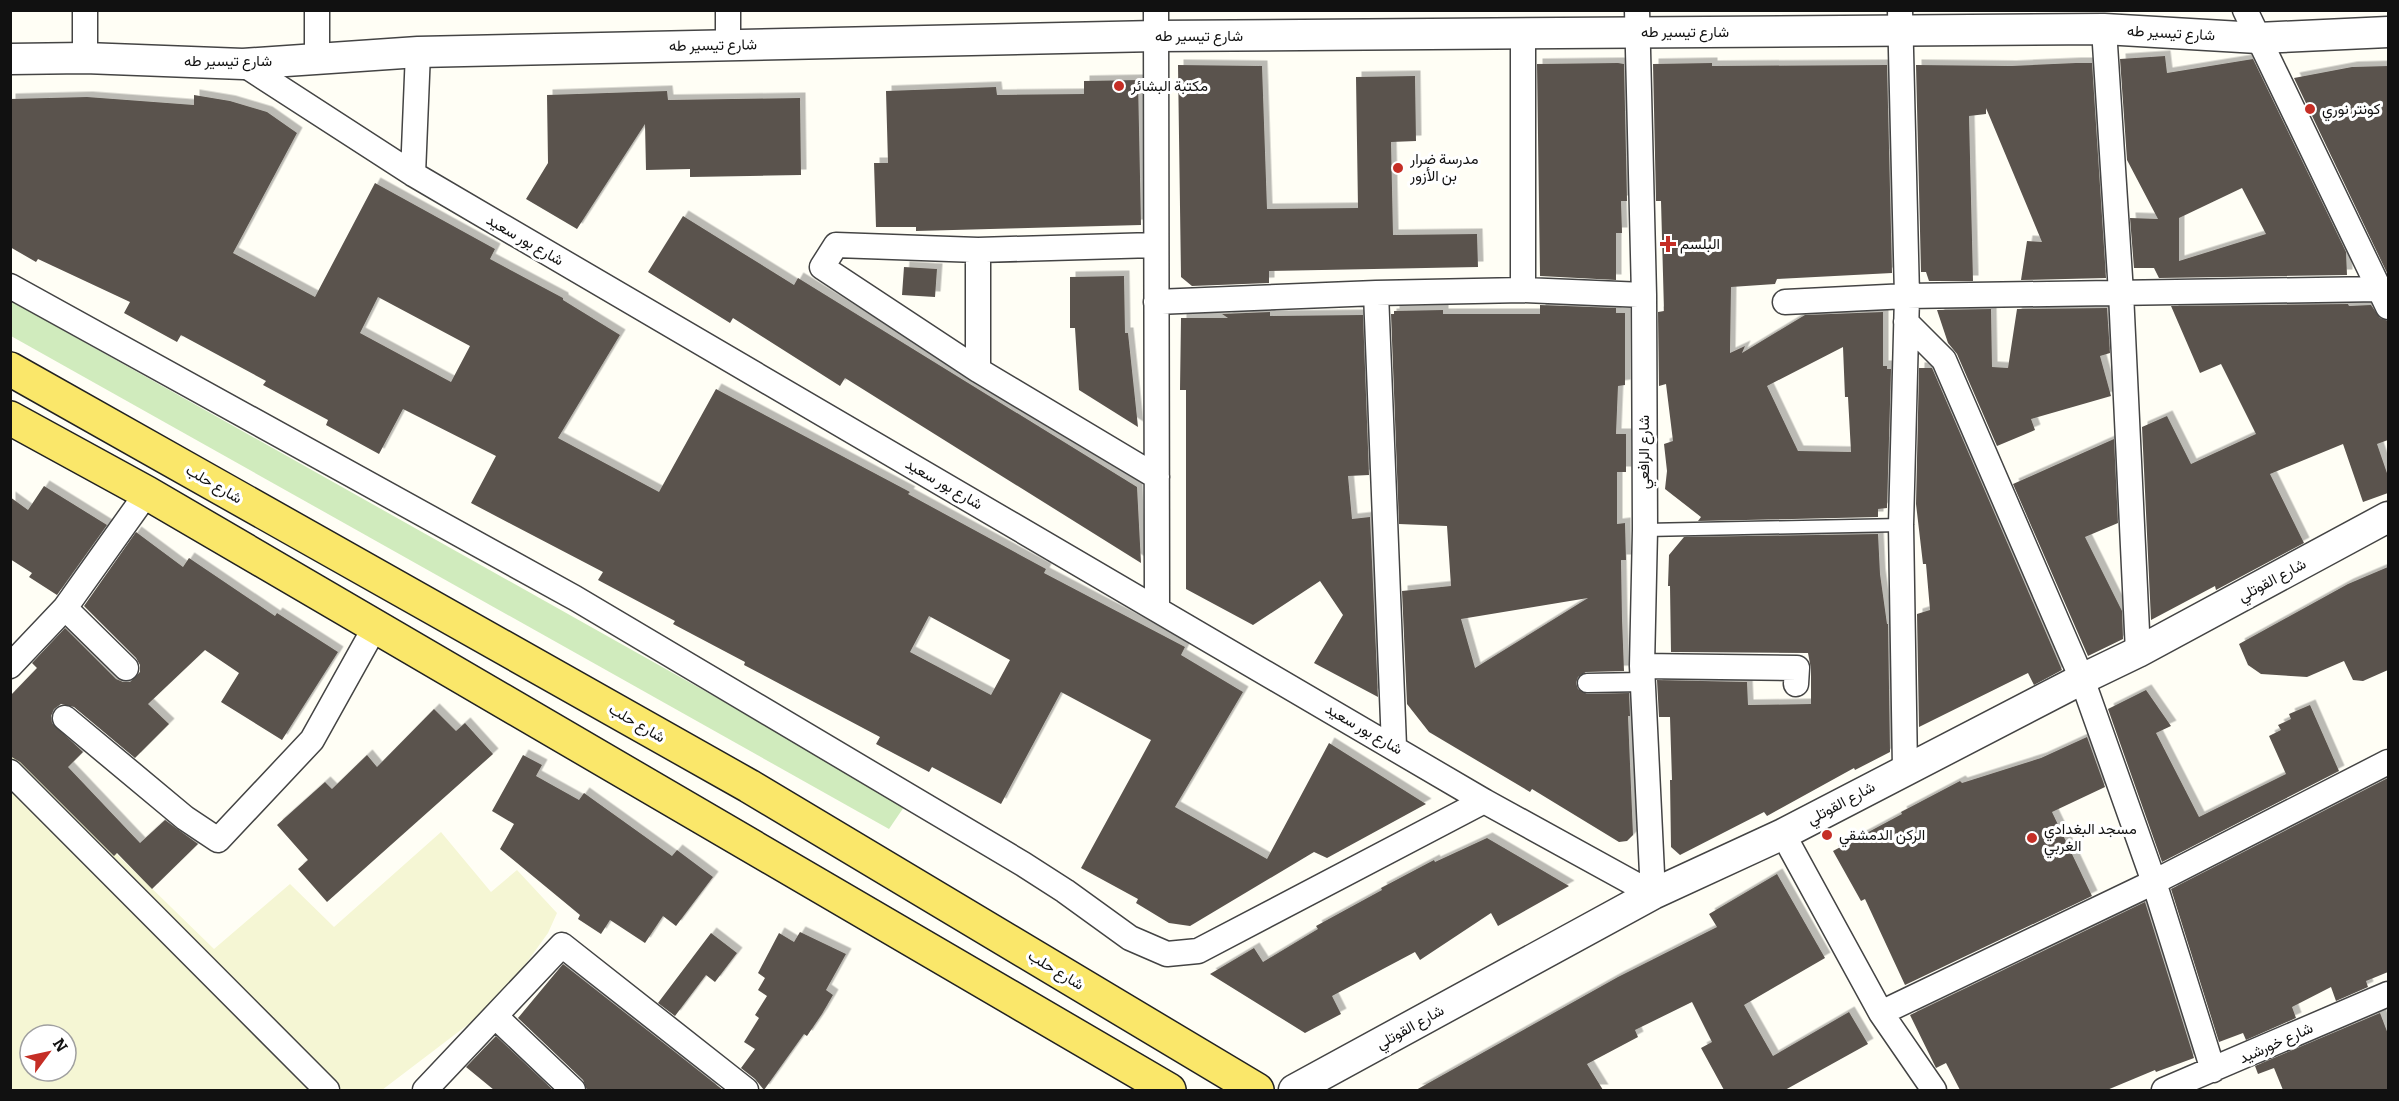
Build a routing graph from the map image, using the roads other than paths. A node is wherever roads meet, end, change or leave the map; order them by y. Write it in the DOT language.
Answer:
graph roads {
  1 [pos="85,10"];
  2 [pos="317,10"];
  3 [pos="728,10"];
  4 [pos="2245,10"];
  5 [pos="1638,21"];
  6 [pos="1900,21"];
  7 [pos="1156,23"];
  8 [pos="2104,29"];
  9 [pos="2388,32"];
  10 [pos="1523,34"];
  11 [pos="2258,38"];
  12 [pos="728,44"];
  13 [pos="418,52"];
  14 [pos="85,58"];
  15 [pos="317,58"];
  16 [pos="10,59"];
  17 [pos="243,64"];
  18 [pos="413,174"];
  19 [pos="1155,245"];
  20 [pos="978,250"];
  21 [pos="10,286"];
  22 [pos="1523,290"];
  23 [pos="1376,293"];
  24 [pos="2121,293"];
  25 [pos="1644,295"];
  26 [pos="1907,296"];
  27 [pos="2384,298"];
  28 [pos="1156,302"];
  29 [pos="1785,302"];
  30 [pos="1906,322"];
  31 [pos="10,369"];
  32 [pos="978,370"];
  33 [pos="10,418"];
  34 [pos="1157,477"];
  35 [pos="147,493"];
  36 [pos="2388,517"];
  37 [pos="1901,525"];
  38 [pos="1645,530"];
  39 [pos="65,608"];
  40 [pos="1157,609"];
  41 [pos="375,627"];
  42 [pos="2138,652"];
  43 [pos="10,666"];
  44 [pos="126,668"];
  45 [pos="1642,674"];
  46 [pos="2082,678"];
  47 [pos="1587,683"];
  48 [pos="1796,684"];
  49 [pos="64,718"];
  50 [pos="1394,746"];
  51 [pos="2388,762"];
  52 [pos="1905,769"];
  53 [pos="10,772"];
  54 [pos="1484,801"];
  55 [pos="1783,834"];
  56 [pos="2154,882"];
  57 [pos="1653,894"];
  58 [pos="2388,994"];
  59 [pos="1881,1013"];
  60 [pos="495,1016"];
  61 [pos="2213,1070"];
  62 [pos="2192,1085"];
  63 [pos="327,1090"];
  64 [pos="425,1090"];
  65 [pos="573,1090"];
  66 [pos="746,1090"];
  67 [pos="1169,1090"];
  68 [pos="1257,1090"];
  69 [pos="1294,1090"];
  70 [pos="1934,1090"];
  71 [pos="2164,1090"];
  1 -- 14 [label="street"];
  2 -- 15 [label="street"];
  3 -- 12 [label="street"];
  4 -- 11 [label="street"];
  5 -- 6 [label="street, شارع تيسير طه"];
  5 -- 10 [label="street, شارع تيسير طه"];
  5 -- 25 [label="street, شارع الرافعي"];
  6 -- 8 [label="street, شارع تيسير طه"];
  6 -- 26 [label="street"];
  7 -- 10 [label="street, شارع تيسير طه"];
  7 -- 12 [label="street, شارع تيسير طه"];
  7 -- 19 [label="street"];
  8 -- 11 [label="street, شارع تيسير طه"];
  8 -- 24 [label="street"];
  9 -- 11 [label="street, شارع تيسير طه"];
  10 -- 22 [label="street"];
  11 -- 27 [label="street"];
  12 -- 13 [label="street, شارع تيسير طه"];
  13 -- 15 [label="street, شارع تيسير طه"];
  13 -- 18 [label="street"];
  14 -- 16 [label="street, شارع تيسير طه"];
  14 -- 17 [label="street, شارع تيسير طه"];
  15 -- 17 [label="street, شارع تيسير طه"];
  17 -- 18 [label="street, شارع بور سعيد"];
  18 -- 40 [label="street, شارع بور سعيد"];
  19 -- 20 [label="street"];
  19 -- 28 [label="street"];
  20 -- 32 [label="street"];
  20 -- 32 [label="street"];
  21 -- 54 [label="street"];
  22 -- 23 [label="street"];
  22 -- 25 [label="street"];
  23 -- 28 [label="street"];
  23 -- 50 [label="street"];
  24 -- 26 [label="street"];
  24 -- 27 [label="street"];
  24 -- 42 [label="street"];
  25 -- 38 [label="street, شارع الرافعي"];
  26 -- 29 [label="street"];
  26 -- 30 [label="street"];
  28 -- 34 [label="street"];
  30 -- 37 [label="street"];
  30 -- 46 [label="street"];
  31 -- 68 [label="main road, شارع حلب"];
  32 -- 34 [label="street"];
  33 -- 35 [label="main road"];
  34 -- 40 [label="street"];
  35 -- 39 [label="street"];
  35 -- 41 [label="main road"];
  36 -- 42 [label="street, شارع القوتلي"];
  37 -- 38 [label="lane"];
  37 -- 52 [label="street"];
  38 -- 45 [label="street, شارع الرافعي"];
  39 -- 43 [label="street"];
  39 -- 44 [label="street"];
  40 -- 50 [label="street, شارع بور سعيد"];
  41 -- 49 [label="street"];
  41 -- 67 [label="main road"];
  42 -- 46 [label="street, شارع القوتلي"];
  45 -- 47 [label="street"];
  45 -- 48 [label="street"];
  45 -- 57 [label="street, شارع الرافعي"];
  46 -- 52 [label="street, شارع القوتلي"];
  46 -- 56 [label="street"];
  50 -- 54 [label="street, شارع بور سعيد"];
  51 -- 56 [label="street"];
  52 -- 55 [label="street, شارع القوتلي"];
  53 -- 63 [label="street"];
  54 -- 57 [label="street, شارع بور سعيد"];
  55 -- 57 [label="street, شارع القوتلي"];
  55 -- 59 [label="street"];
  56 -- 59 [label="street"];
  56 -- 61 [label="street"];
  57 -- 69 [label="street, شارع القوتلي"];
  58 -- 61 [label="street, شارع خورشيد"];
  59 -- 70 [label="street"];
  60 -- 64 [label="street"];
  60 -- 65 [label="street"];
  60 -- 66 [label="street"];
  61 -- 62 [label="street, شارع خورشيد"];
  62 -- 71 [label="street, شارع خورشيد"];
}
